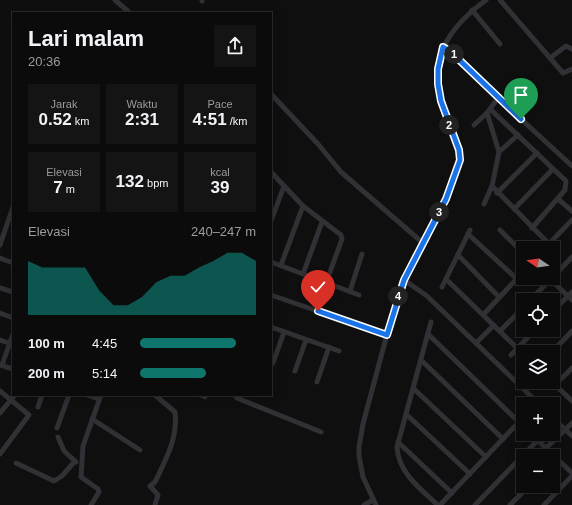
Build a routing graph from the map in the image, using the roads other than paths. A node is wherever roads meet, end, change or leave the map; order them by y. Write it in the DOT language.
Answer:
graph roads {
  1 [pos="115,0"];
  2 [pos="486,0"];
  3 [pos="500,0"];
  4 [pos="473,11"];
  5 [pos="129,12"];
  6 [pos="500,44"];
  7 [pos="443,47"];
  8 [pos="572,49"];
  9 [pos="550,58"];
  10 [pos="572,69"];
  11 [pos="272,95"];
  12 [pos="498,98"];
  13 [pos="489,111"];
  14 [pos="474,125"];
  15 [pos="518,135"];
  16 [pos="499,152"];
  17 [pos="537,153"];
  18 [pos="572,166"];
  19 [pos="553,169"];
  20 [pos="272,173"];
  21 [pos="284,186"];
  22 [pos="492,186"];
  23 [pos="497,193"];
  24 [pos="558,199"];
  25 [pos="484,204"];
  26 [pos="303,206"];
  27 [pos="12,210"];
  28 [pos="514,210"];
  29 [pos="572,211"];
  30 [pos="272,219"];
  31 [pos="572,220"];
  32 [pos="322,222"];
  33 [pos="532,228"];
  34 [pos="500,230"];
  35 [pos="542,241"];
  36 [pos="551,241"];
  37 [pos="423,243"];
  38 [pos="0,245"];
  39 [pos="516,246"];
  40 [pos="362,254"];
  41 [pos="458,255"];
  42 [pos="572,257"];
  43 [pos="0,258"];
  44 [pos="272,262"];
  45 [pos="12,263"];
  46 [pos="281,265"];
  47 [pos="560,269"];
  48 [pos="303,274"];
  49 [pos="446,279"];
  50 [pos="516,279"];
  51 [pos="404,280"];
  52 [pos="326,283"];
  53 [pos="544,285"];
  54 [pos="559,285"];
  55 [pos="442,287"];
  56 [pos="0,288"];
  57 [pos="350,291"];
  58 [pos="12,292"];
  59 [pos="537,293"];
  60 [pos="272,295"];
  61 [pos="359,295"];
  62 [pos="571,296"];
  63 [pos="499,297"];
  64 [pos="560,305"];
  65 [pos="0,313"];
  66 [pos="483,315"];
  67 [pos="516,315"];
  68 [pos="12,318"];
  69 [pos="431,322"];
  70 [pos="494,325"];
  71 [pos="272,327"];
  72 [pos="572,331"];
  73 [pos="284,332"];
  74 [pos="500,332"];
  75 [pos="428,334"];
  76 [pos="387,335"];
  77 [pos="12,337"];
  78 [pos="528,337"];
  79 [pos="0,340"];
  80 [pos="306,340"];
  81 [pos="10,343"];
  82 [pos="476,343"];
  83 [pos="520,345"];
  84 [pos="559,345"];
  85 [pos="516,347"];
  86 [pos="329,348"];
  87 [pos="516,349"];
  88 [pos="340,351"];
  89 [pos="511,355"];
  90 [pos="421,360"];
  91 [pos="273,363"];
  92 [pos="1,365"];
  93 [pos="572,368"];
  94 [pos="12,369"];
  95 [pos="295,371"];
  96 [pos="516,379"];
  97 [pos="560,379"];
  98 [pos="317,382"];
  99 [pos="413,388"];
  100 [pos="526,389"];
  101 [pos="559,389"];
  102 [pos="0,391"];
  103 [pos="14,396"];
  104 [pos="42,396"];
  105 [pos="69,396"];
  106 [pos="155,396"];
  107 [pos="236,396"];
  108 [pos="100,397"];
  109 [pos="533,397"];
  110 [pos="10,400"];
  111 [pos="572,401"];
  112 [pos="38,407"];
  113 [pos="0,413"];
  114 [pos="406,414"];
  115 [pos="92,419"];
  116 [pos="516,419"];
  117 [pos="572,423"];
  118 [pos="560,424"];
  119 [pos="57,428"];
  120 [pos="516,428"];
  121 [pos="565,429"];
  122 [pos="321,432"];
  123 [pos="572,436"];
  124 [pos="58,437"];
  125 [pos="503,439"];
  126 [pos="537,441"];
  127 [pos="539,441"];
  128 [pos="398,442"];
  129 [pos="546,448"];
  130 [pos="140,450"];
  131 [pos="0,454"];
  132 [pos="486,457"];
  133 [pos="75,461"];
  134 [pos="16,463"];
  135 [pos="560,464"];
  136 [pos="80,465"];
  137 [pos="572,473"];
  138 [pos="470,474"];
  139 [pos="572,476"];
  140 [pos="452,493"];
  141 [pos="521,493"];
  142 [pos="374,502"];
  143 [pos="91,505"];
  144 [pos="155,505"];
  145 [pos="364,505"];
  146 [pos="439,505"];
  147 [pos="475,505"];
  148 [pos="510,505"];
  149 [pos="544,505"];
  1 -- 5 [label="street"];
  2 -- 4 [label="street"];
  3 -- 9 [label="street"];
  4 -- 6 [label="street"];
  4 -- 7 [label="street"];
  7 -- 12 [label="street"];
  7 -- 37 [label="street"];
  8 -- 9 [label="street"];
  9 -- 10 [label="street"];
  11 -- 37 [label="street"];
  12 -- 13 [label="street"];
  12 -- 18 [label="street"];
  13 -- 14 [label="street"];
  13 -- 15 [label="street"];
  13 -- 16 [label="street"];
  15 -- 16 [label="street"];
  15 -- 17 [label="street"];
  16 -- 22 [label="street"];
  17 -- 19 [label="street"];
  17 -- 23 [label="street"];
  19 -- 24 [label="street"];
  19 -- 28 [label="street"];
  20 -- 21 [label="street"];
  21 -- 26 [label="street"];
  21 -- 30 [label="street"];
  22 -- 23 [label="street"];
  22 -- 25 [label="street"];
  23 -- 28 [label="street"];
  24 -- 29 [label="street"];
  24 -- 33 [label="street"];
  26 -- 32 [label="street"];
  26 -- 46 [label="street"];
  27 -- 38 [label="street"];
  28 -- 33 [label="street"];
  31 -- 36 [label="street"];
  32 -- 48 [label="street"];
  32 -- 52 [label="street"];
  33 -- 35 [label="street"];
  34 -- 39 [label="street"];
  37 -- 51 [label="street"];
  40 -- 57 [label="street"];
  41 -- 49 [label="street"];
  41 -- 50 [label="street"];
  41 -- 63 [label="street"];
  42 -- 47 [label="street"];
  43 -- 45 [label="street"];
  44 -- 46 [label="street"];
  46 -- 48 [label="street"];
  48 -- 52 [label="street"];
  49 -- 55 [label="street"];
  49 -- 66 [label="street"];
  50 -- 63 [label="street"];
  51 -- 76 [label="street"];
  51 -- 82 [label="street"];
  52 -- 57 [label="street"];
  53 -- 59 [label="street"];
  54 -- 62 [label="street"];
  56 -- 58 [label="street"];
  57 -- 61 [label="street"];
  60 -- 76 [label="street"];
  62 -- 64 [label="street"];
  63 -- 66 [label="street"];
  65 -- 68 [label="street"];
  66 -- 70 [label="street"];
  67 -- 74 [label="street"];
  69 -- 75 [label="street"];
  70 -- 74 [label="street"];
  70 -- 82 [label="street"];
  71 -- 73 [label="street"];
  72 -- 84 [label="street"];
  73 -- 80 [label="street"];
  73 -- 91 [label="street"];
  74 -- 85 [label="street"];
  75 -- 90 [label="street"];
  75 -- 116 [label="street"];
  76 -- 142 [label="street"];
  77 -- 81 [label="street"];
  78 -- 83 [label="street"];
  79 -- 81 [label="street"];
  80 -- 86 [label="street"];
  80 -- 95 [label="street"];
  81 -- 92 [label="street"];
  82 -- 96 [label="street"];
  86 -- 88 [label="street"];
  86 -- 98 [label="street"];
  87 -- 89 [label="street"];
  90 -- 99 [label="street"];
  90 -- 125 [label="street"];
  92 -- 94 [label="street"];
  93 -- 97 [label="street"];
  99 -- 114 [label="street"];
  99 -- 132 [label="street"];
  100 -- 109 [label="street"];
  101 -- 111 [label="street"];
  102 -- 110 [label="street"];
  103 -- 110 [label="street"];
  104 -- 112 [label="street"];
  105 -- 119 [label="street"];
  106 -- 144 [label="street"];
  107 -- 122 [label="street"];
  108 -- 115 [label="street"];
  110 -- 113 [label="street"];
  110 -- 131 [label="street"];
  114 -- 128 [label="street"];
  114 -- 138 [label="street"];
  115 -- 130 [label="street"];
  115 -- 136 [label="street"];
  117 -- 121 [label="street"];
  118 -- 121 [label="street"];
  120 -- 125 [label="street"];
  121 -- 123 [label="street"];
  121 -- 129 [label="street"];
  124 -- 133 [label="street"];
  125 -- 132 [label="street"];
  126 -- 147 [label="street"];
  127 -- 129 [label="street"];
  128 -- 140 [label="street"];
  128 -- 146 [label="street"];
  132 -- 138 [label="street"];
  133 -- 134 [label="street"];
  133 -- 136 [label="street"];
  135 -- 137 [label="street"];
  136 -- 143 [label="street"];
  138 -- 140 [label="street"];
  139 -- 149 [label="street"];
  140 -- 146 [label="street"];
  141 -- 148 [label="street"];
  142 -- 145 [label="street"];
}
